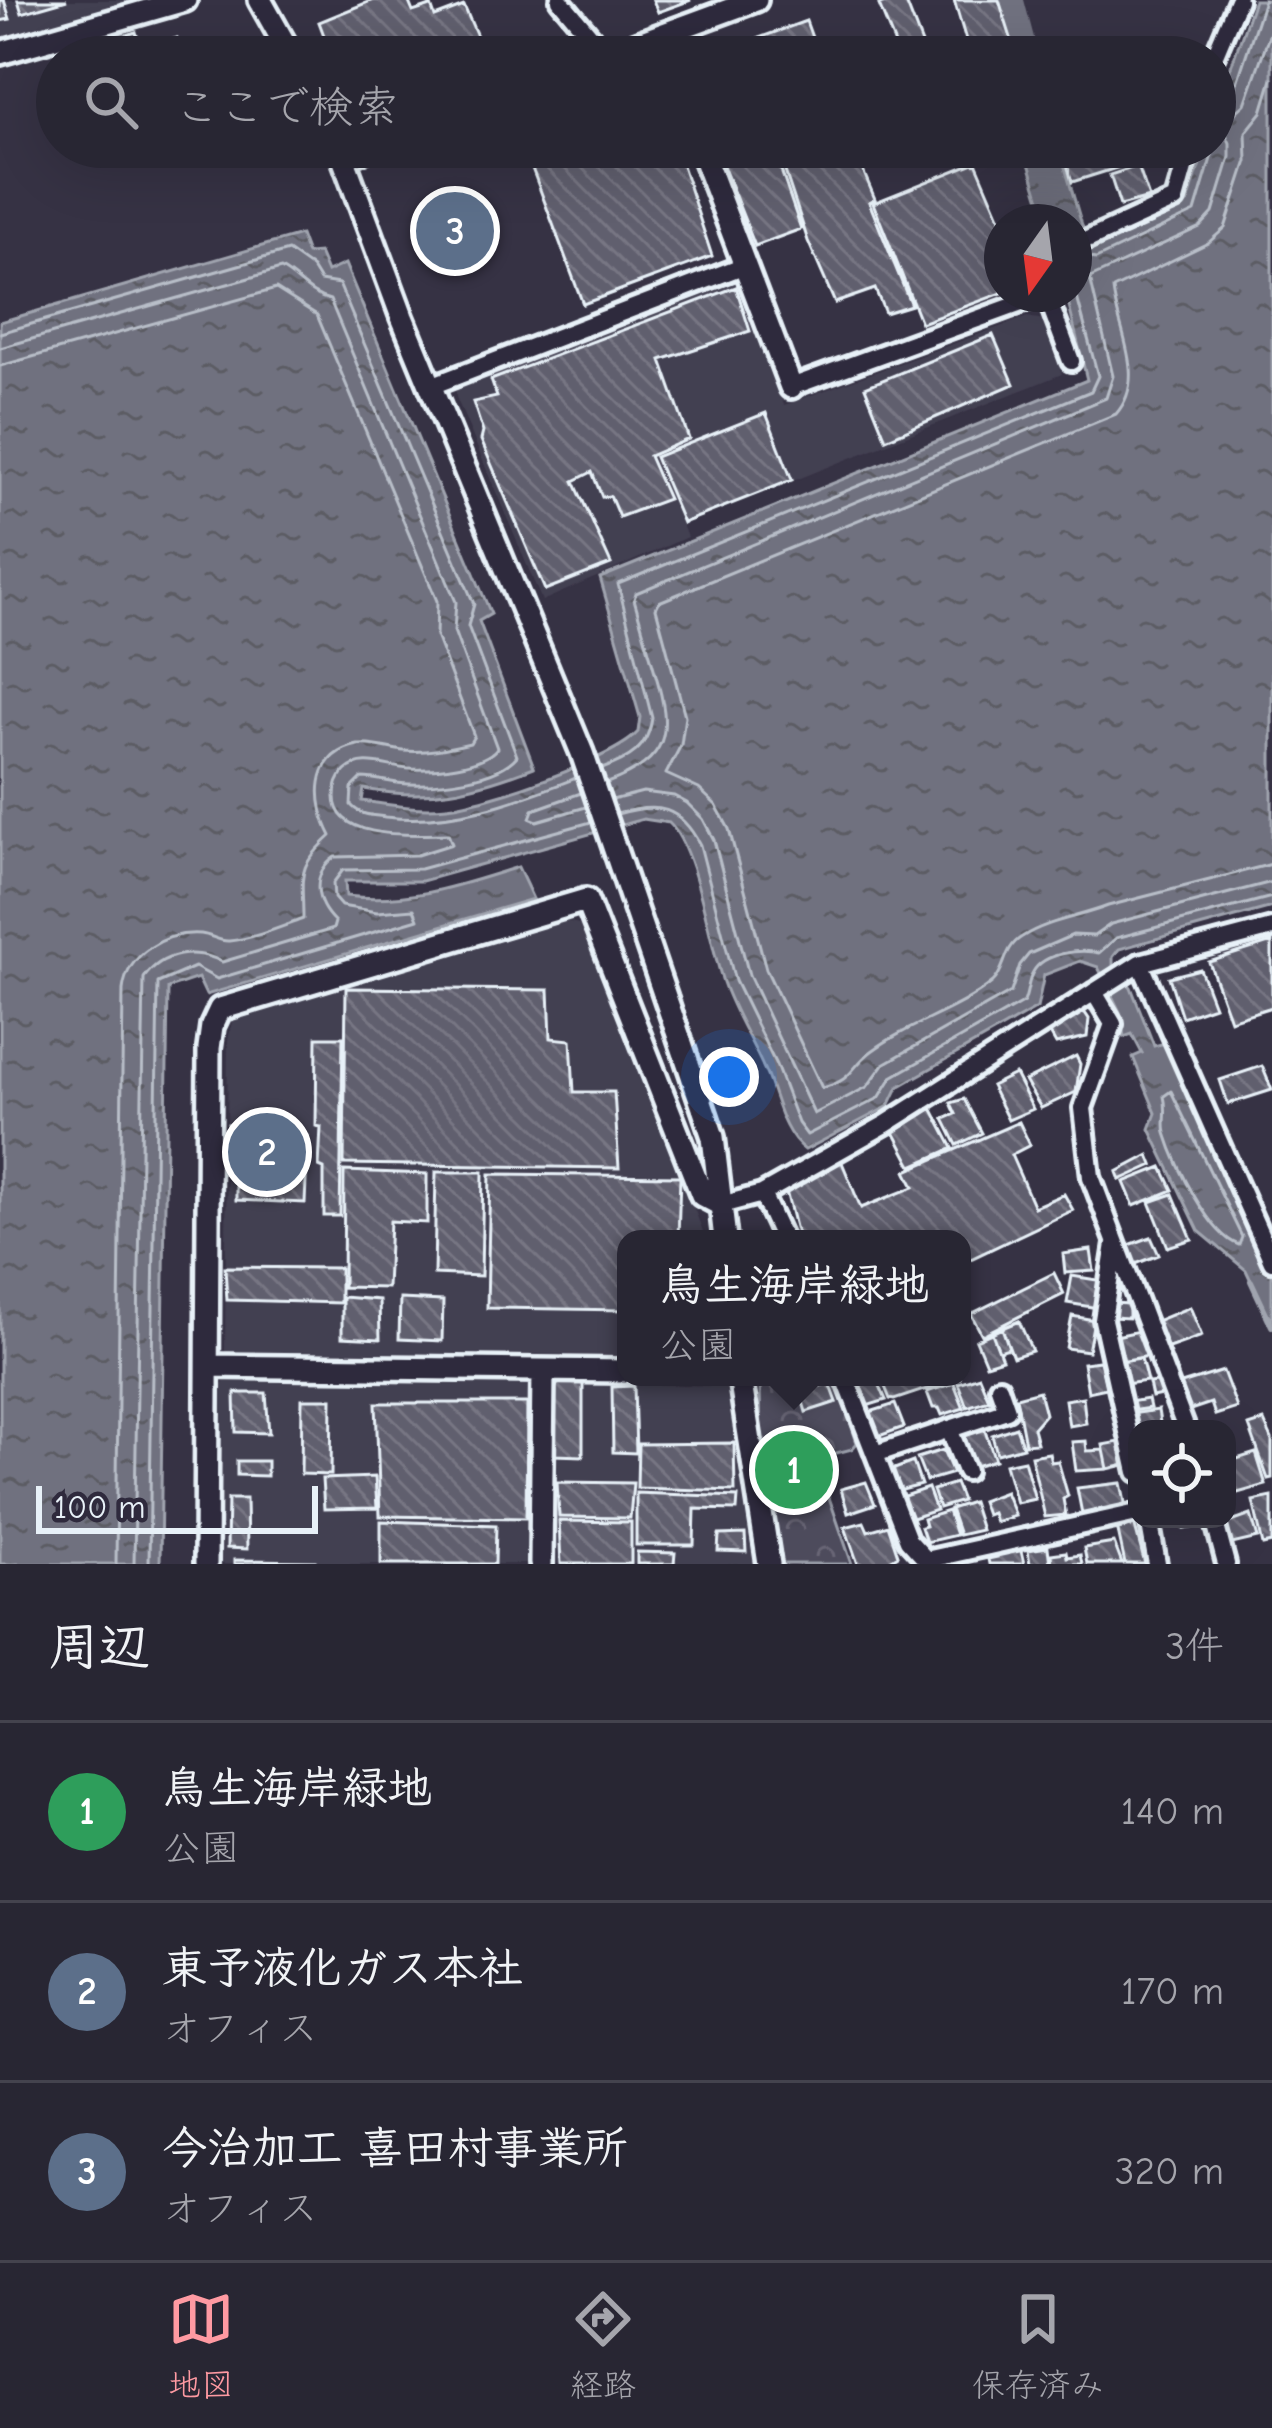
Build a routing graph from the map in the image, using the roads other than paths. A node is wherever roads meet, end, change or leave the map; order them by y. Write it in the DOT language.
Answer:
graph roads {
  1 [pos="185,0"];
  2 [pos="260,0"];
  3 [pos="560,0"];
  4 [pos="756,0"];
  5 [pos="1238,0"];
  6 [pos="716,7"];
  7 [pos="59,36"];
  8 [pos="280,36"];
  9 [pos="588,36"];
  10 [pos="677,36"];
  11 [pos="1223,36"];
  12 [pos="36,43"];
  13 [pos="0,53"];
  14 [pos="348,168"];
  15 [pos="708,168"];
  16 [pos="1184,168"];
  17 [pos="1092,238"];
  18 [pos="745,265"];
  19 [pos="996,312"];
  20 [pos="1053,312"];
  21 [pos="1071,361"];
  22 [pos="431,386"];
  23 [pos="790,387"];
  24 [pos="1272,928"];
  25 [pos="1140,963"];
  26 [pos="1094,992"];
  27 [pos="762,1194"];
  28 [pos="721,1205"];
  29 [pos="724,1230"];
  30 [pos="779,1230"];
  31 [pos="1115,1243"];
  32 [pos="1272,1261"];
  33 [pos="208,1366"];
  34 [pos="617,1371"];
  35 [pos="543,1372"];
  36 [pos="741,1386"];
  37 [pos="848,1386"];
  38 [pos="999,1387"];
  39 [pos="1183,1420"];
  40 [pos="949,1429"];
  41 [pos="1128,1432"];
  42 [pos="875,1454"];
  43 [pos="966,1471"];
  44 [pos="1128,1515"];
  45 [pos="1151,1528"];
  46 [pos="1216,1528"];
  47 [pos="928,1562"];
  48 [pos="206,1564"];
  49 [pos="541,1564"];
  50 [pos="769,1564"];
  51 [pos="1157,1564"];
  52 [pos="1226,1564"];
  1 -- 7 [label="street"];
  2 -- 8 [label="street"];
  3 -- 9 [label="street"];
  4 -- 6 [label="street"];
  5 -- 11 [label="street"];
  6 -- 10 [label="street"];
  12 -- 13 [label="street"];
  14 -- 22 [label="street"];
  15 -- 18 [label="street"];
  16 -- 17 [label="street"];
  18 -- 22 [label="street"];
  18 -- 23 [label="street"];
  19 -- 23 [label="street"];
  20 -- 21 [label="street"];
  22 -- 28 [label="street"];
  24 -- 25 [label="street"];
  25 -- 26 [label="street"];
  25 -- 32 [label="street"];
  26 -- 27 [label="street"];
  26 -- 31 [label="street"];
  27 -- 28 [label="street"];
  27 -- 30 [label="street"];
  28 -- 29 [label="street"];
  28 -- 33 [label="street"];
  31 -- 39 [label="street"];
  31 -- 41 [label="street"];
  33 -- 35 [label="street"];
  33 -- 48 [label="street"];
  34 -- 35 [label="street"];
  35 -- 49 [label="street"];
  36 -- 50 [label="street"];
  37 -- 42 [label="street"];
  38 -- 40 [label="street"];
  40 -- 42 [label="street"];
  40 -- 43 [label="street"];
  42 -- 47 [label="street"];
  44 -- 47 [label="street"];
  45 -- 51 [label="street"];
  46 -- 52 [label="street"];
}
